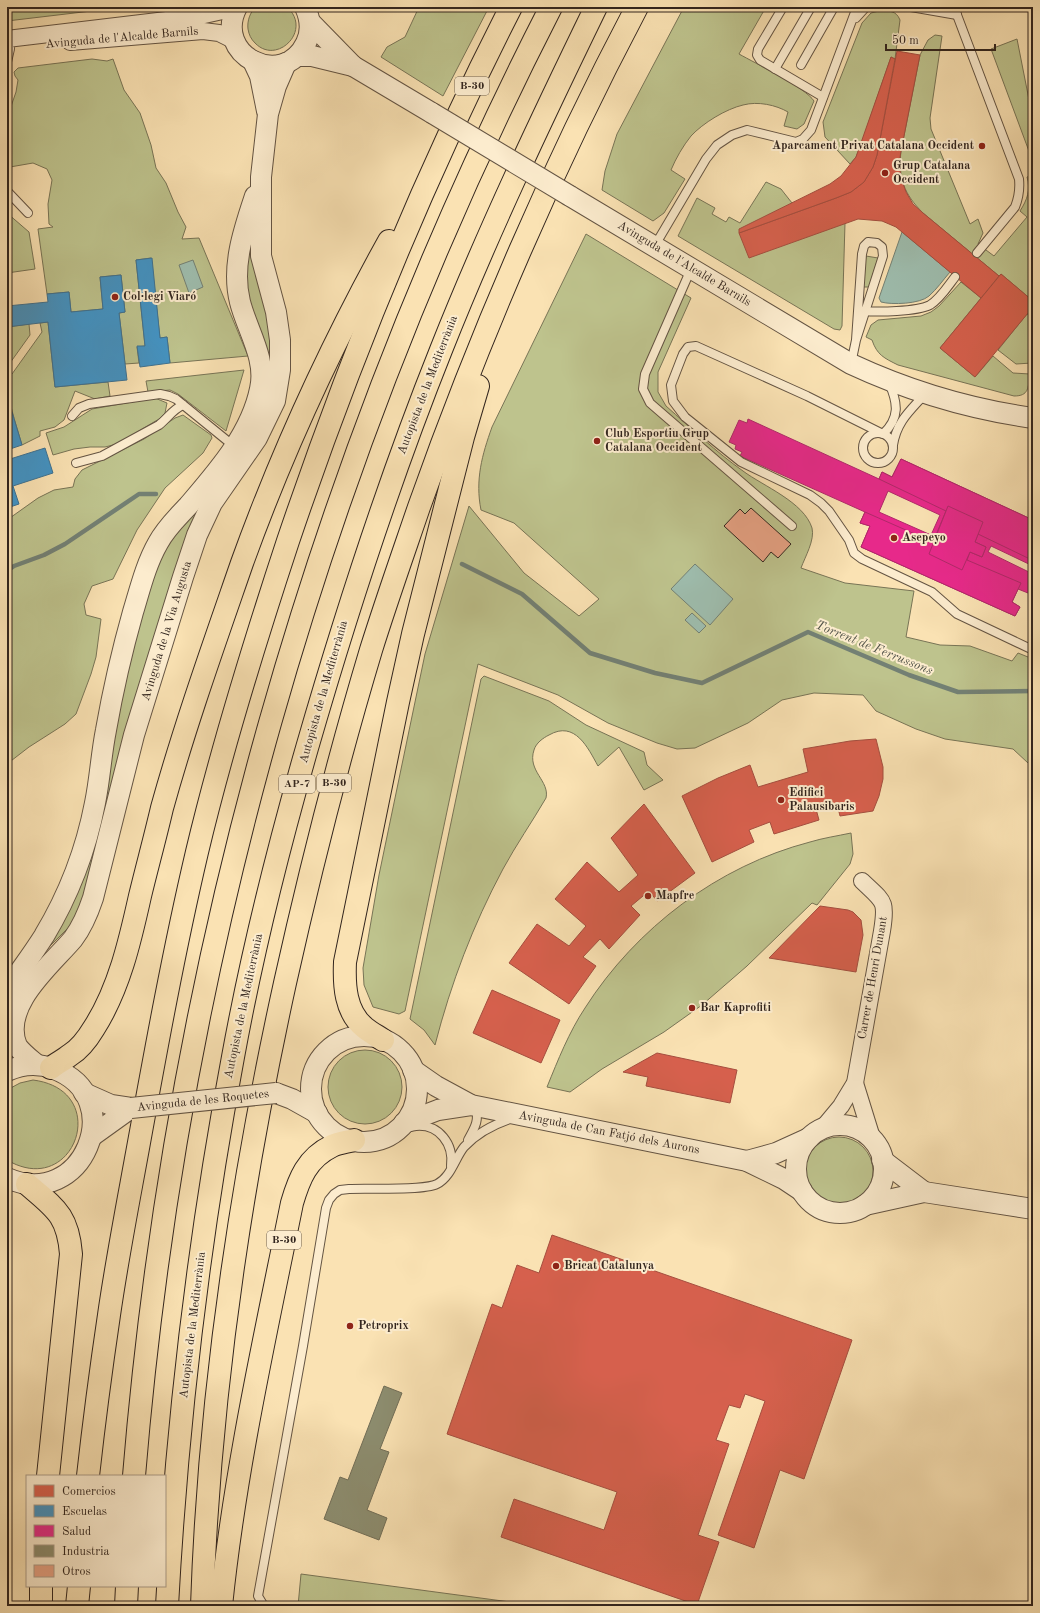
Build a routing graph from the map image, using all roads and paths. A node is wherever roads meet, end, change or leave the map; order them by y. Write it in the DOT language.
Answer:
graph roads {
  1 [pos="511,7"];
  2 [pos="551,7"];
  3 [pos="596,7"];
  4 [pos="637,7"];
  5 [pos="783,7"];
  6 [pos="811,7"];
  7 [pos="834,7"];
  8 [pos="858,7"];
  9 [pos="866,7"];
  10 [pos="911,7"];
  11 [pos="236,8"];
  12 [pos="956,11"];
  13 [pos="307,14"];
  14 [pos="849,28"];
  15 [pos="234,41"];
  16 [pos="8,50"];
  17 [pos="291,59"];
  18 [pos="253,61"];
  19 [pos="801,65"];
  20 [pos="353,66"];
  21 [pos="775,69"];
  22 [pos="823,97"];
  23 [pos="268,114"];
  24 [pos="434,166"];
  25 [pos="554,174"];
  26 [pos="261,177"];
  27 [pos="7,192"];
  28 [pos="28,213"];
  29 [pos="654,247"];
  30 [pos="977,254"];
  31 [pos="691,268"];
  32 [pos="955,277"];
  33 [pos="857,311"];
  34 [pos="866,311"];
  35 [pos="856,340"];
  36 [pos="851,364"];
  37 [pos="888,380"];
  38 [pos="926,394"];
  39 [pos="183,405"];
  40 [pos="72,416"];
  41 [pos="1033,418"];
  42 [pos="883,434"];
  43 [pos="893,445"];
  44 [pos="235,446"];
  45 [pos="76,463"];
  46 [pos="792,526"];
  47 [pos="1033,650"];
  48 [pos="862,881"];
  49 [pos="7,990"];
  50 [pos="383,1040"];
  51 [pos="44,1066"];
  52 [pos="413,1070"];
  53 [pos="7,1071"];
  54 [pos="314,1072"];
  55 [pos="855,1083"];
  56 [pos="84,1093"];
  57 [pos="276,1094"];
  58 [pos="474,1106"];
  59 [pos="131,1108"];
  60 [pos="318,1113"];
  61 [pos="522,1116"];
  62 [pos="396,1129"];
  63 [pos="815,1134"];
  64 [pos="92,1136"];
  65 [pos="354,1140"];
  66 [pos="873,1141"];
  67 [pos="464,1148"];
  68 [pos="882,1160"];
  69 [pos="747,1161"];
  70 [pos="451,1168"];
  71 [pos="17,1181"];
  72 [pos="802,1191"];
  73 [pos="924,1192"];
  74 [pos="865,1205"];
  75 [pos="1033,1209"];
  76 [pos="48,1475"];
  77 [pos="88,1475"];
  78 [pos="134,1475"];
  79 [pos="41,1587"];
  80 [pos="79,1587"];
  81 [pos="127,1587"];
  82 [pos="41,1606"];
  83 [pos="77,1606"];
  84 [pos="126,1606"];
  85 [pos="167,1606"];
  86 [pos="202,1606"];
  87 [pos="221,1606"];
  88 [pos="264,1606"];
  1 -- 24 [label="highway, B-30"];
  2 -- 78 [label="highway"];
  3 -- 85 [label="highway, Autopista de la Mediterrània / AP-7"];
  4 -- 25 [label="highway, B-30"];
  5 -- 21 [label="lane"];
  6 -- 21 [label="lane"];
  7 -- 19 [label="lane"];
  8 -- 14 [label="lane"];
  9 -- 14 [label="lane"];
  10 -- 12 [label="lane"];
  11 -- 15 [label="street"];
  11 -- 16 [label="street, Avinguda de l'Alcalde Barnils"];
  12 -- 30 [label="lane"];
  13 -- 17 [label="street, Avinguda de la Via Augusta"];
  13 -- 20 [label="street, Avinguda de l'Alcalde Barnils"];
  14 -- 22 [label="lane"];
  15 -- 16 [label="street, Avinguda de l'Alcalde Barnils"];
  15 -- 18 [label="street"];
  17 -- 18 [label="street, Avinguda de l'Alcalde Barnils"];
  17 -- 20 [label="street, Avinguda de l'Alcalde Barnils"];
  17 -- 23 [label="street, Avinguda de la Via Augusta"];
  18 -- 23 [label="street, Avinguda de la Via Augusta"];
  20 -- 29 [label="street, Avinguda de l'Alcalde Barnils, bridge"];
  21 -- 22 [label="lane"];
  22 -- 29 [label="lane"];
  23 -- 26 [label="street, Avinguda de la Via Augusta"];
  24 -- 51 [label="highway"];
  24 -- 77 [label="highway, B-30"];
  25 -- 50 [label="highway, B-30"];
  25 -- 86 [label="highway, B-30"];
  26 -- 44 [label="street, Avinguda de la Via Augusta"];
  26 -- 51 [label="street, Avinguda de la Via Augusta"];
  27 -- 28 [label="lane"];
  29 -- 31 [label="street, Avinguda de l'Alcalde Barnils"];
  31 -- 36 [label="street, Avinguda de l'Alcalde Barnils"];
  31 -- 46 [label="lane"];
  32 -- 34 [label="lane"];
  33 -- 34 [label="lane"];
  33 -- 34 [label="lane"];
  33 -- 35 [label="lane"];
  34 -- 35 [label="lane"];
  35 -- 36 [label="lane"];
  36 -- 37 [label="street, Avinguda de l'Alcalde Barnils"];
  37 -- 38 [label="street, Avinguda de l'Alcalde Barnils"];
  37 -- 42 [label="lane"];
  38 -- 41 [label="street, Avinguda de l'Alcalde Barnils"];
  38 -- 43 [label="lane"];
  39 -- 40 [label="lane"];
  39 -- 44 [label="lane"];
  39 -- 45 [label="lane"];
  42 -- 43 [label="lane"];
  42 -- 43 [label="lane"];
  42 -- 47 [label="lane"];
  44 -- 49 [label="street, Avinguda de la Via Augusta"];
  48 -- 55 [label="street, Carrer de Henri Dunant"];
  50 -- 52 [label="street"];
  50 -- 54 [label="street"];
  51 -- 53 [label="street"];
  51 -- 56 [label="street"];
  52 -- 58 [label="street, Avinguda de Can Fatjó dels Aurons"];
  52 -- 62 [label="street"];
  54 -- 57 [label="street, Avinguda de les Roquetes"];
  54 -- 60 [label="street"];
  55 -- 63 [label="street, Carrer de Henri Dunant"];
  55 -- 66 [label="street, Carrer de Henri Dunant"];
  56 -- 59 [label="street, Avinguda de les Roquetes"];
  56 -- 64 [label="street"];
  57 -- 59 [label="street, Avinguda de les Roquetes, bridge"];
  57 -- 60 [label="street, Avinguda de les Roquetes"];
  58 -- 61 [label="street, Avinguda de Can Fatjó dels Aurons"];
  58 -- 62 [label="street, Avinguda de Can Fatjó dels Aurons"];
  58 -- 67 [label="lane"];
  59 -- 64 [label="street, Avinguda de les Roquetes"];
  60 -- 65 [label="street"];
  61 -- 67 [label="lane"];
  61 -- 69 [label="street, Avinguda de Can Fatjó dels Aurons"];
  62 -- 65 [label="street"];
  62 -- 70 [label="lane"];
  63 -- 66 [label="street"];
  63 -- 69 [label="street, Avinguda de Can Fatjó dels Aurons"];
  63 -- 72 [label="street"];
  64 -- 71 [label="street"];
  65 -- 87 [label="highway, B-30"];
  66 -- 68 [label="street"];
  67 -- 70 [label="lane"];
  68 -- 73 [label="street"];
  68 -- 74 [label="street"];
  69 -- 72 [label="street, Avinguda de Can Fatjó dels Aurons"];
  70 -- 88 [label="lane"];
  71 -- 76 [label="highway"];
  72 -- 74 [label="street"];
  73 -- 74 [label="street"];
  73 -- 75 [label="street"];
  79 -- 82 [label="highway"];
  80 -- 83 [label="highway"];
  81 -- 84 [label="highway"];
}
